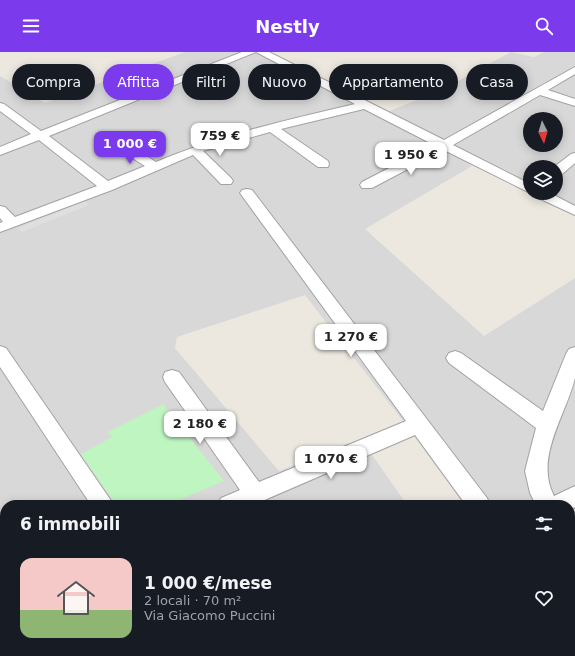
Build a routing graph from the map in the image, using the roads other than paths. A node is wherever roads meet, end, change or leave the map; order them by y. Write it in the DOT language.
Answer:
graph roads {
  1 [pos="251,52"];
  2 [pos="261,52"];
  3 [pos="573,74"];
  4 [pos="539,91"];
  5 [pos="575,104"];
  6 [pos="365,105"];
  7 [pos="0,106"];
  8 [pos="272,128"];
  9 [pos="39,135"];
  10 [pos="117,143"];
  11 [pos="444,145"];
  12 [pos="195,150"];
  13 [pos="0,151"];
  14 [pos="575,157"];
  15 [pos="323,164"];
  16 [pos="156,166"];
  17 [pos="563,166"];
  18 [pos="226,181"];
  19 [pos="367,185"];
  20 [pos="523,185"];
  21 [pos="107,187"];
  22 [pos="247,193"];
  23 [pos="553,200"];
  24 [pos="0,210"];
  25 [pos="575,211"];
  26 [pos="6,225"];
  27 [pos="0,353"];
  28 [pos="575,354"];
  29 [pos="455,358"];
  30 [pos="172,378"];
  31 [pos="420,424"];
  32 [pos="547,425"];
  33 [pos="255,494"];
  34 [pos="100,500"];
  35 [pos="241,500"];
  36 [pos="475,500"];
  37 [pos="544,500"];
  1 -- 9 [label="street"];
  2 -- 6 [label="street"];
  3 -- 4 [label="street"];
  4 -- 5 [label="street"];
  4 -- 11 [label="street"];
  6 -- 8 [label="street"];
  6 -- 11 [label="street"];
  7 -- 9 [label="street"];
  8 -- 12 [label="street"];
  8 -- 15 [label="street"];
  9 -- 13 [label="street"];
  9 -- 21 [label="street"];
  10 -- 16 [label="street"];
  11 -- 19 [label="street"];
  11 -- 20 [label="street"];
  12 -- 16 [label="street"];
  12 -- 18 [label="street"];
  14 -- 17 [label="street"];
  16 -- 21 [label="street"];
  21 -- 26 [label="street"];
  22 -- 31 [label="street"];
  23 -- 25 [label="street"];
  24 -- 26 [label="street"];
  27 -- 34 [label="street"];
  28 -- 32 [label="street"];
  29 -- 32 [label="street"];
  30 -- 33 [label="street"];
  31 -- 33 [label="street"];
  31 -- 36 [label="street"];
  32 -- 37 [label="street"];
  33 -- 35 [label="street"];
}
